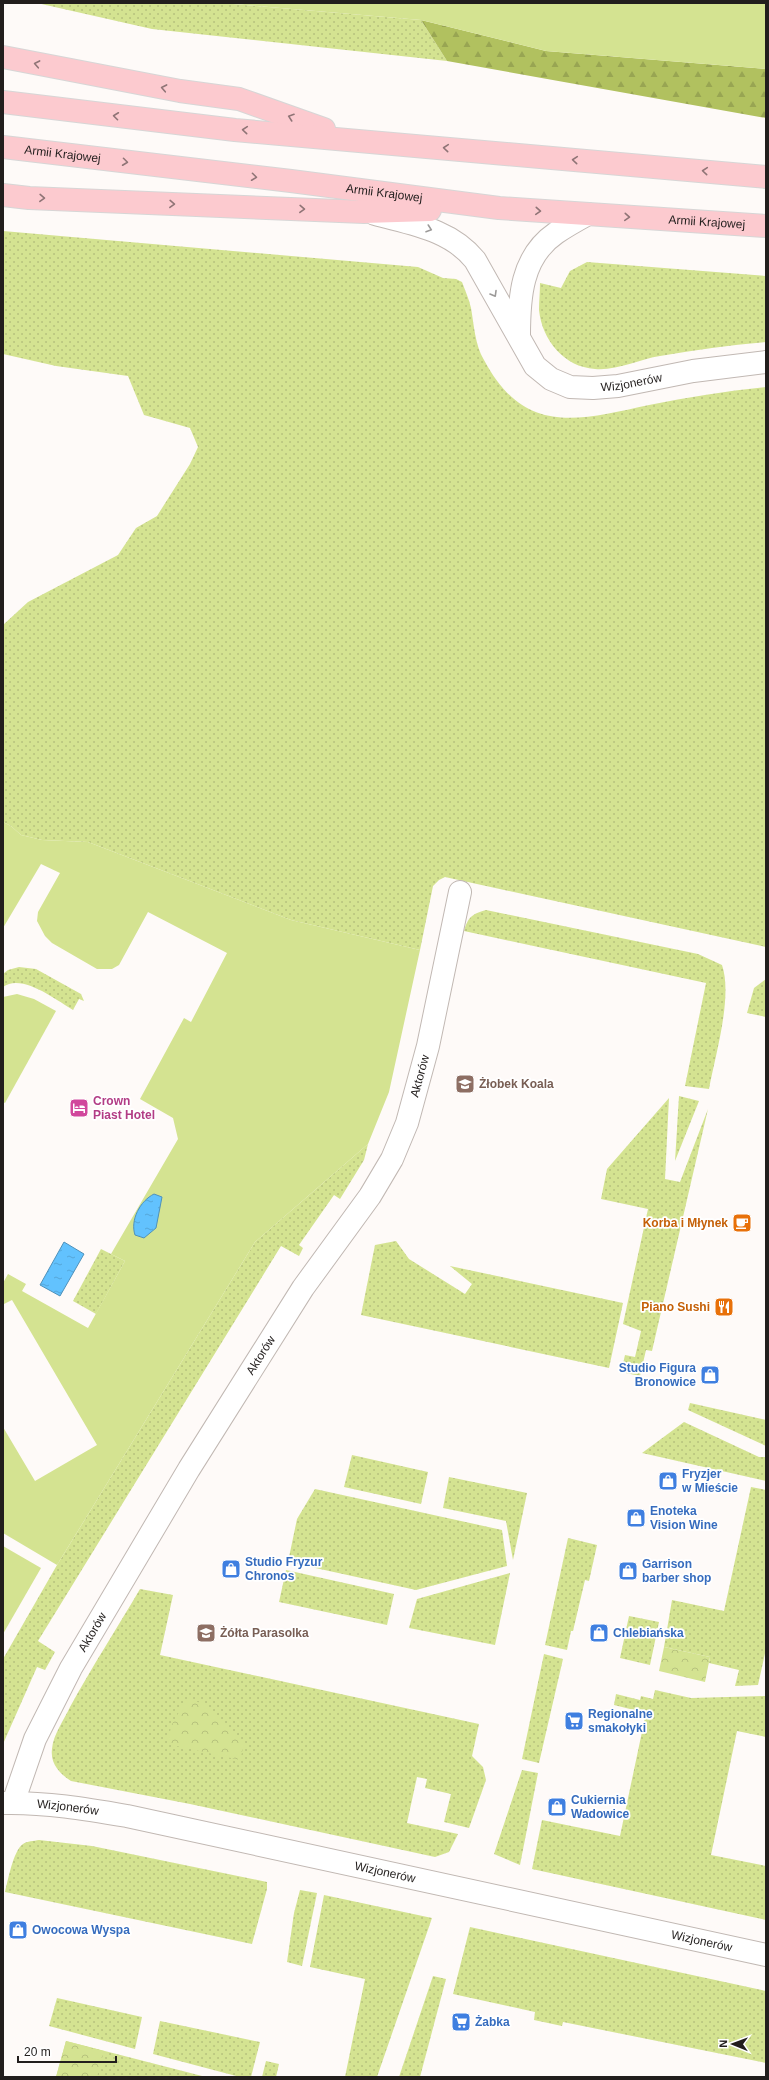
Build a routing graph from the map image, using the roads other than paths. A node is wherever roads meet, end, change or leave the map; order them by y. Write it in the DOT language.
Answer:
graph roads {
  1 [pos="3,57"];
  2 [pos="3,102"];
  3 [pos="354,139"];
  4 [pos="3,147"];
  5 [pos="766,177"];
  6 [pos="3,195"];
  7 [pos="499,208"];
  8 [pos="364,212"];
  9 [pos="588,214"];
  10 [pos="766,226"];
  11 [pos="519,338"];
  12 [pos="766,362"];
  13 [pos="460,892"];
  14 [pos="8,1803"];
  15 [pos="766,1955"];
  3 -- 1 [label="main road, one-way"];
  3 -- 2 [label="main road, one-way"];
  5 -- 3 [label="main road, one-way"];
  4 -- 7 [label="main road, Armii Krajowej, one-way"];
  6 -- 8 [label="main road, one-way"];
  7 -- 8 [label="main road"];
  7 -- 9 [label="main road, Armii Krajowej, one-way"];
  8 -- 11 [label="street, Wizjonerów, one-way"];
  9 -- 10 [label="main road, Armii Krajowej, one-way"];
  9 -- 11 [label="street, Wizjonerów"];
  11 -- 12 [label="street, Wizjonerów"];
  13 -- 14 [label="street, Aktorów"];
  14 -- 15 [label="street, Wizjonerów"];
}
